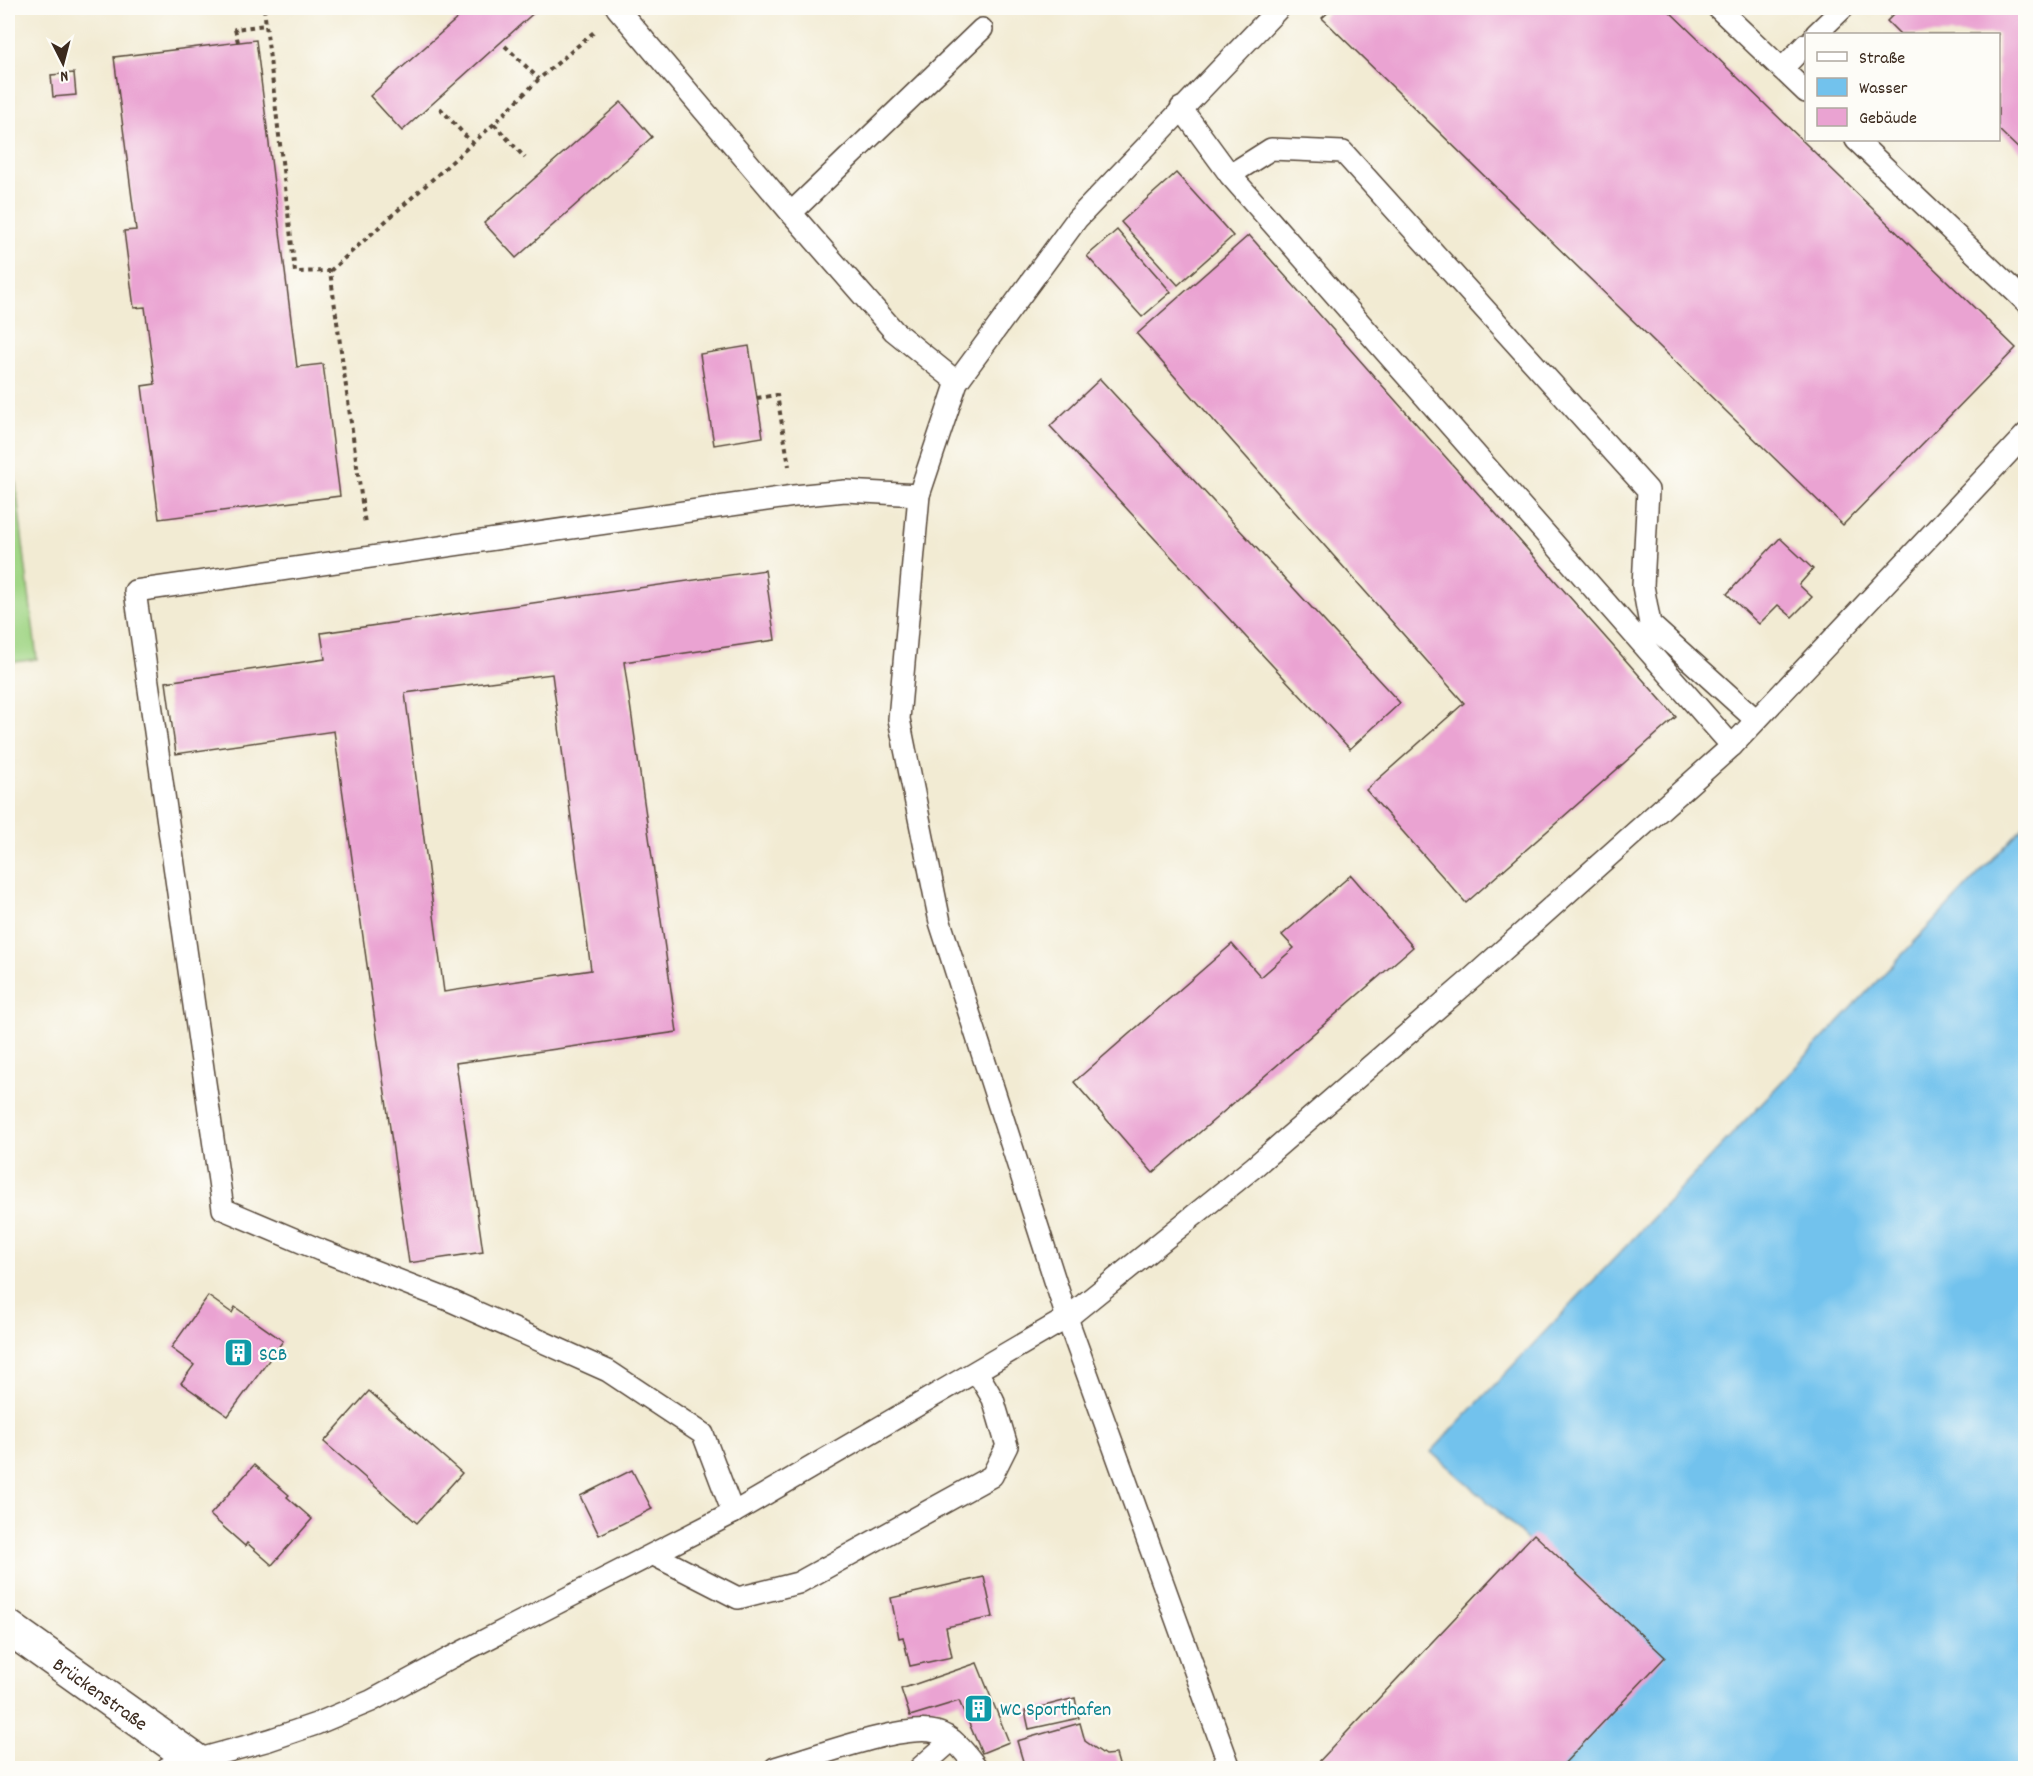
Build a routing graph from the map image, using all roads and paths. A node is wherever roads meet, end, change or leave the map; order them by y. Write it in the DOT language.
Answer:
graph roads {
  1 [pos="264,8"];
  2 [pos="1279,8"];
  3 [pos="1718,8"];
  4 [pos="1843,8"];
  5 [pos="618,9"];
  6 [pos="266,25"];
  7 [pos="982,29"];
  8 [pos="1817,33"];
  9 [pos="238,42"];
  10 [pos="1805,45"];
  11 [pos="505,46"];
  12 [pos="1782,69"];
  13 [pos="539,79"];
  14 [pos="1805,91"];
  15 [pos="440,108"];
  16 [pos="1181,108"];
  17 [pos="494,124"];
  18 [pos="1857,141"];
  19 [pos="472,143"];
  20 [pos="525,158"];
  21 [pos="1230,175"];
  22 [pos="791,213"];
  23 [pos="330,271"];
  24 [pos="2025,302"];
  25 [pos="957,382"];
  26 [pos="757,398"];
  27 [pos="2025,434"];
  28 [pos="919,495"];
  29 [pos="794,496"];
  30 [pos="370,557"];
  31 [pos="1756,720"];
  32 [pos="1732,746"];
  33 [pos="1067,1317"];
  34 [pos="977,1372"];
  35 [pos="733,1513"];
  36 [pos="654,1555"];
  37 [pos="8,1627"];
  38 [pos="952,1740"];
  39 [pos="191,1766"];
  40 [pos="775,1768"];
  41 [pos="920,1768"];
  42 [pos="977,1768"];
  43 [pos="1230,1768"];
  1 -- 6 [label="path"];
  2 -- 16 [label="lane"];
  3 -- 12 [label="lane"];
  4 -- 8 [label="lane"];
  5 -- 13 [label="path"];
  5 -- 22 [label="lane"];
  6 -- 9 [label="path"];
  6 -- 23 [label="path"];
  7 -- 22 [label="lane"];
  10 -- 12 [label="lane"];
  11 -- 13 [label="path"];
  12 -- 14 [label="lane"];
  13 -- 17 [label="path"];
  15 -- 19 [label="path"];
  16 -- 21 [label="lane"];
  16 -- 25 [label="lane"];
  17 -- 19 [label="path"];
  17 -- 20 [label="path"];
  18 -- 24 [label="lane"];
  19 -- 23 [label="path"];
  21 -- 31 [label="lane"];
  21 -- 32 [label="lane"];
  22 -- 25 [label="lane"];
  23 -- 30 [label="path"];
  25 -- 28 [label="lane"];
  26 -- 29 [label="path"];
  27 -- 31 [label="lane"];
  28 -- 29 [label="lane"];
  28 -- 33 [label="lane"];
  29 -- 30 [label="lane"];
  30 -- 35 [label="lane"];
  31 -- 32 [label="lane"];
  32 -- 33 [label="lane"];
  33 -- 34 [label="lane"];
  33 -- 43 [label="lane"];
  34 -- 35 [label="lane"];
  34 -- 36 [label="lane"];
  35 -- 36 [label="lane"];
  36 -- 39 [label="lane"];
  37 -- 39 [label="street, Brückenstraße"];
  38 -- 40 [label="lane"];
  38 -- 41 [label="lane"];
  38 -- 42 [label="lane"];
}
